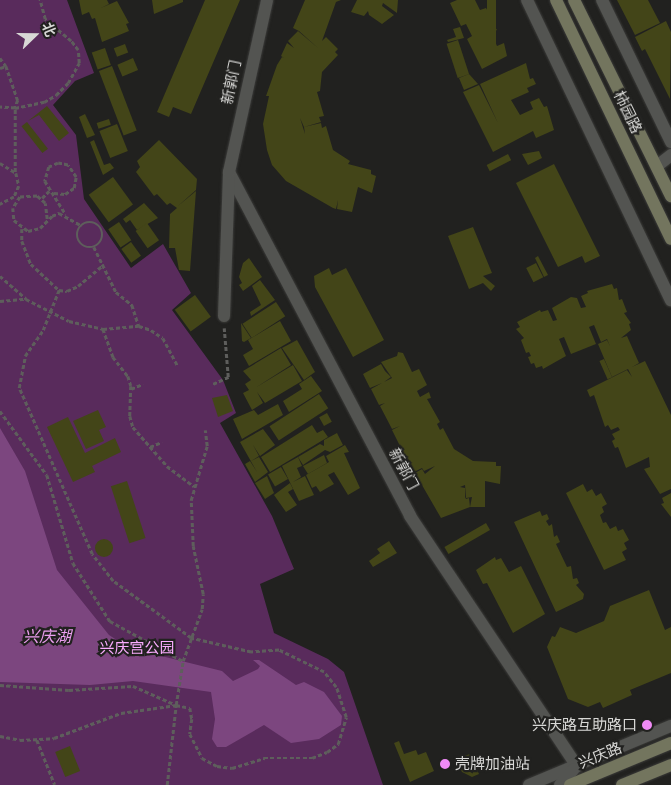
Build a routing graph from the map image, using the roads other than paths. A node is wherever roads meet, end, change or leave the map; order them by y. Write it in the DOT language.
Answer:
graph roads {
  1 [pos="267,0"];
  2 [pos="527,0"];
  3 [pos="556,0"];
  4 [pos="574,0"];
  5 [pos="602,0"];
  6 [pos="671,142"];
  7 [pos="671,155"];
  8 [pos="657,166"];
  9 [pos="229,172"];
  10 [pos="671,196"];
  11 [pos="671,239"];
  12 [pos="671,300"];
  13 [pos="224,316"];
  14 [pos="671,726"];
  15 [pos="671,743"];
  16 [pos="671,765"];
  17 [pos="577,766"];
  18 [pos="574,784"];
  19 [pos="529,785"];
  20 [pos="560,785"];
  21 [pos="622,785"];
  1 -- 9 [label="street, 新郭门"];
  2 -- 12 [label="street"];
  3 -- 11 [label="main road, 柿园路"];
  4 -- 8 [label="main road, 柿园路"];
  5 -- 6 [label="street"];
  7 -- 8 [label="street"];
  8 -- 10 [label="main road, 柿园路"];
  9 -- 13 [label="street, 新郭门"];
  9 -- 17 [label="street, 新郭门"];
  14 -- 17 [label="street"];
  15 -- 18 [label="main road, 兴庆路"];
  16 -- 21 [label="main road"];
  17 -- 18 [label="street"];
  17 -- 19 [label="street"];
  17 -- 20 [label="street"];
}
